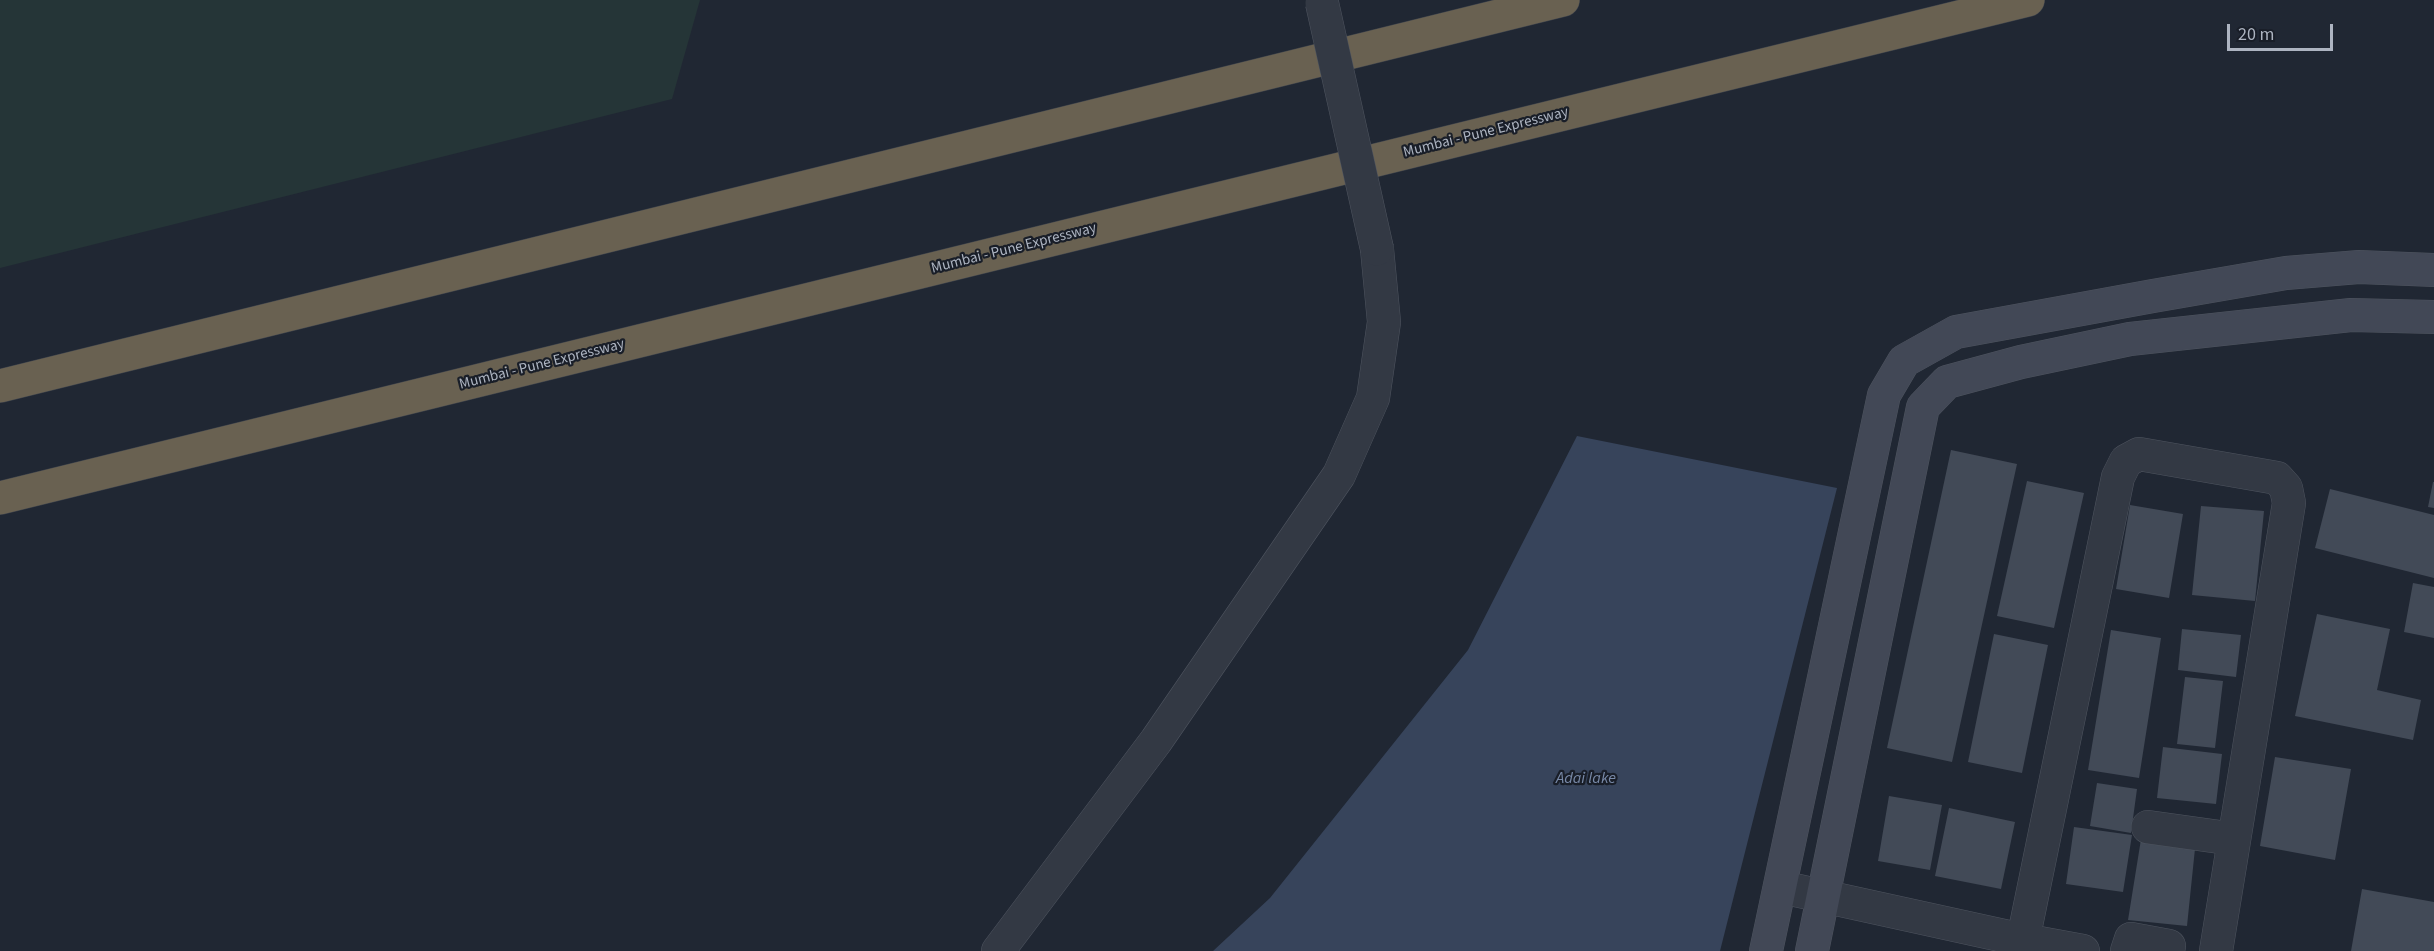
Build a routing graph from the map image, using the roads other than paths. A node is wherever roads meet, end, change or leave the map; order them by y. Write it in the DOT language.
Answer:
graph roads {
  1 [pos="1563,0"];
  2 [pos="2028,0"];
  3 [pos="1321,2"];
  4 [pos="2434,270"];
  5 [pos="2434,317"];
  6 [pos="0,386"];
  7 [pos="0,498"];
  8 [pos="2148,827"];
  9 [pos="2234,839"];
  10 [pos="1780,887"];
  11 [pos="1823,896"];
  12 [pos="2023,940"];
  13 [pos="2169,946"];
  14 [pos="998,951"];
  15 [pos="1766,951"];
  16 [pos="1812,951"];
  17 [pos="2083,951"];
  18 [pos="2127,951"];
  19 [pos="2216,951"];
  1 -- 6 [label="highway"];
  2 -- 7 [label="highway, Mumbai - Pune Expressway"];
  3 -- 14 [label="street, bridge"];
  4 -- 10 [label="main road"];
  5 -- 11 [label="main road"];
  8 -- 9 [label="street"];
  9 -- 12 [label="street"];
  9 -- 19 [label="street"];
  10 -- 11 [label="street"];
  10 -- 15 [label="main road"];
  11 -- 12 [label="street"];
  11 -- 16 [label="main road"];
  12 -- 17 [label="street"];
  13 -- 18 [label="street"];
}
